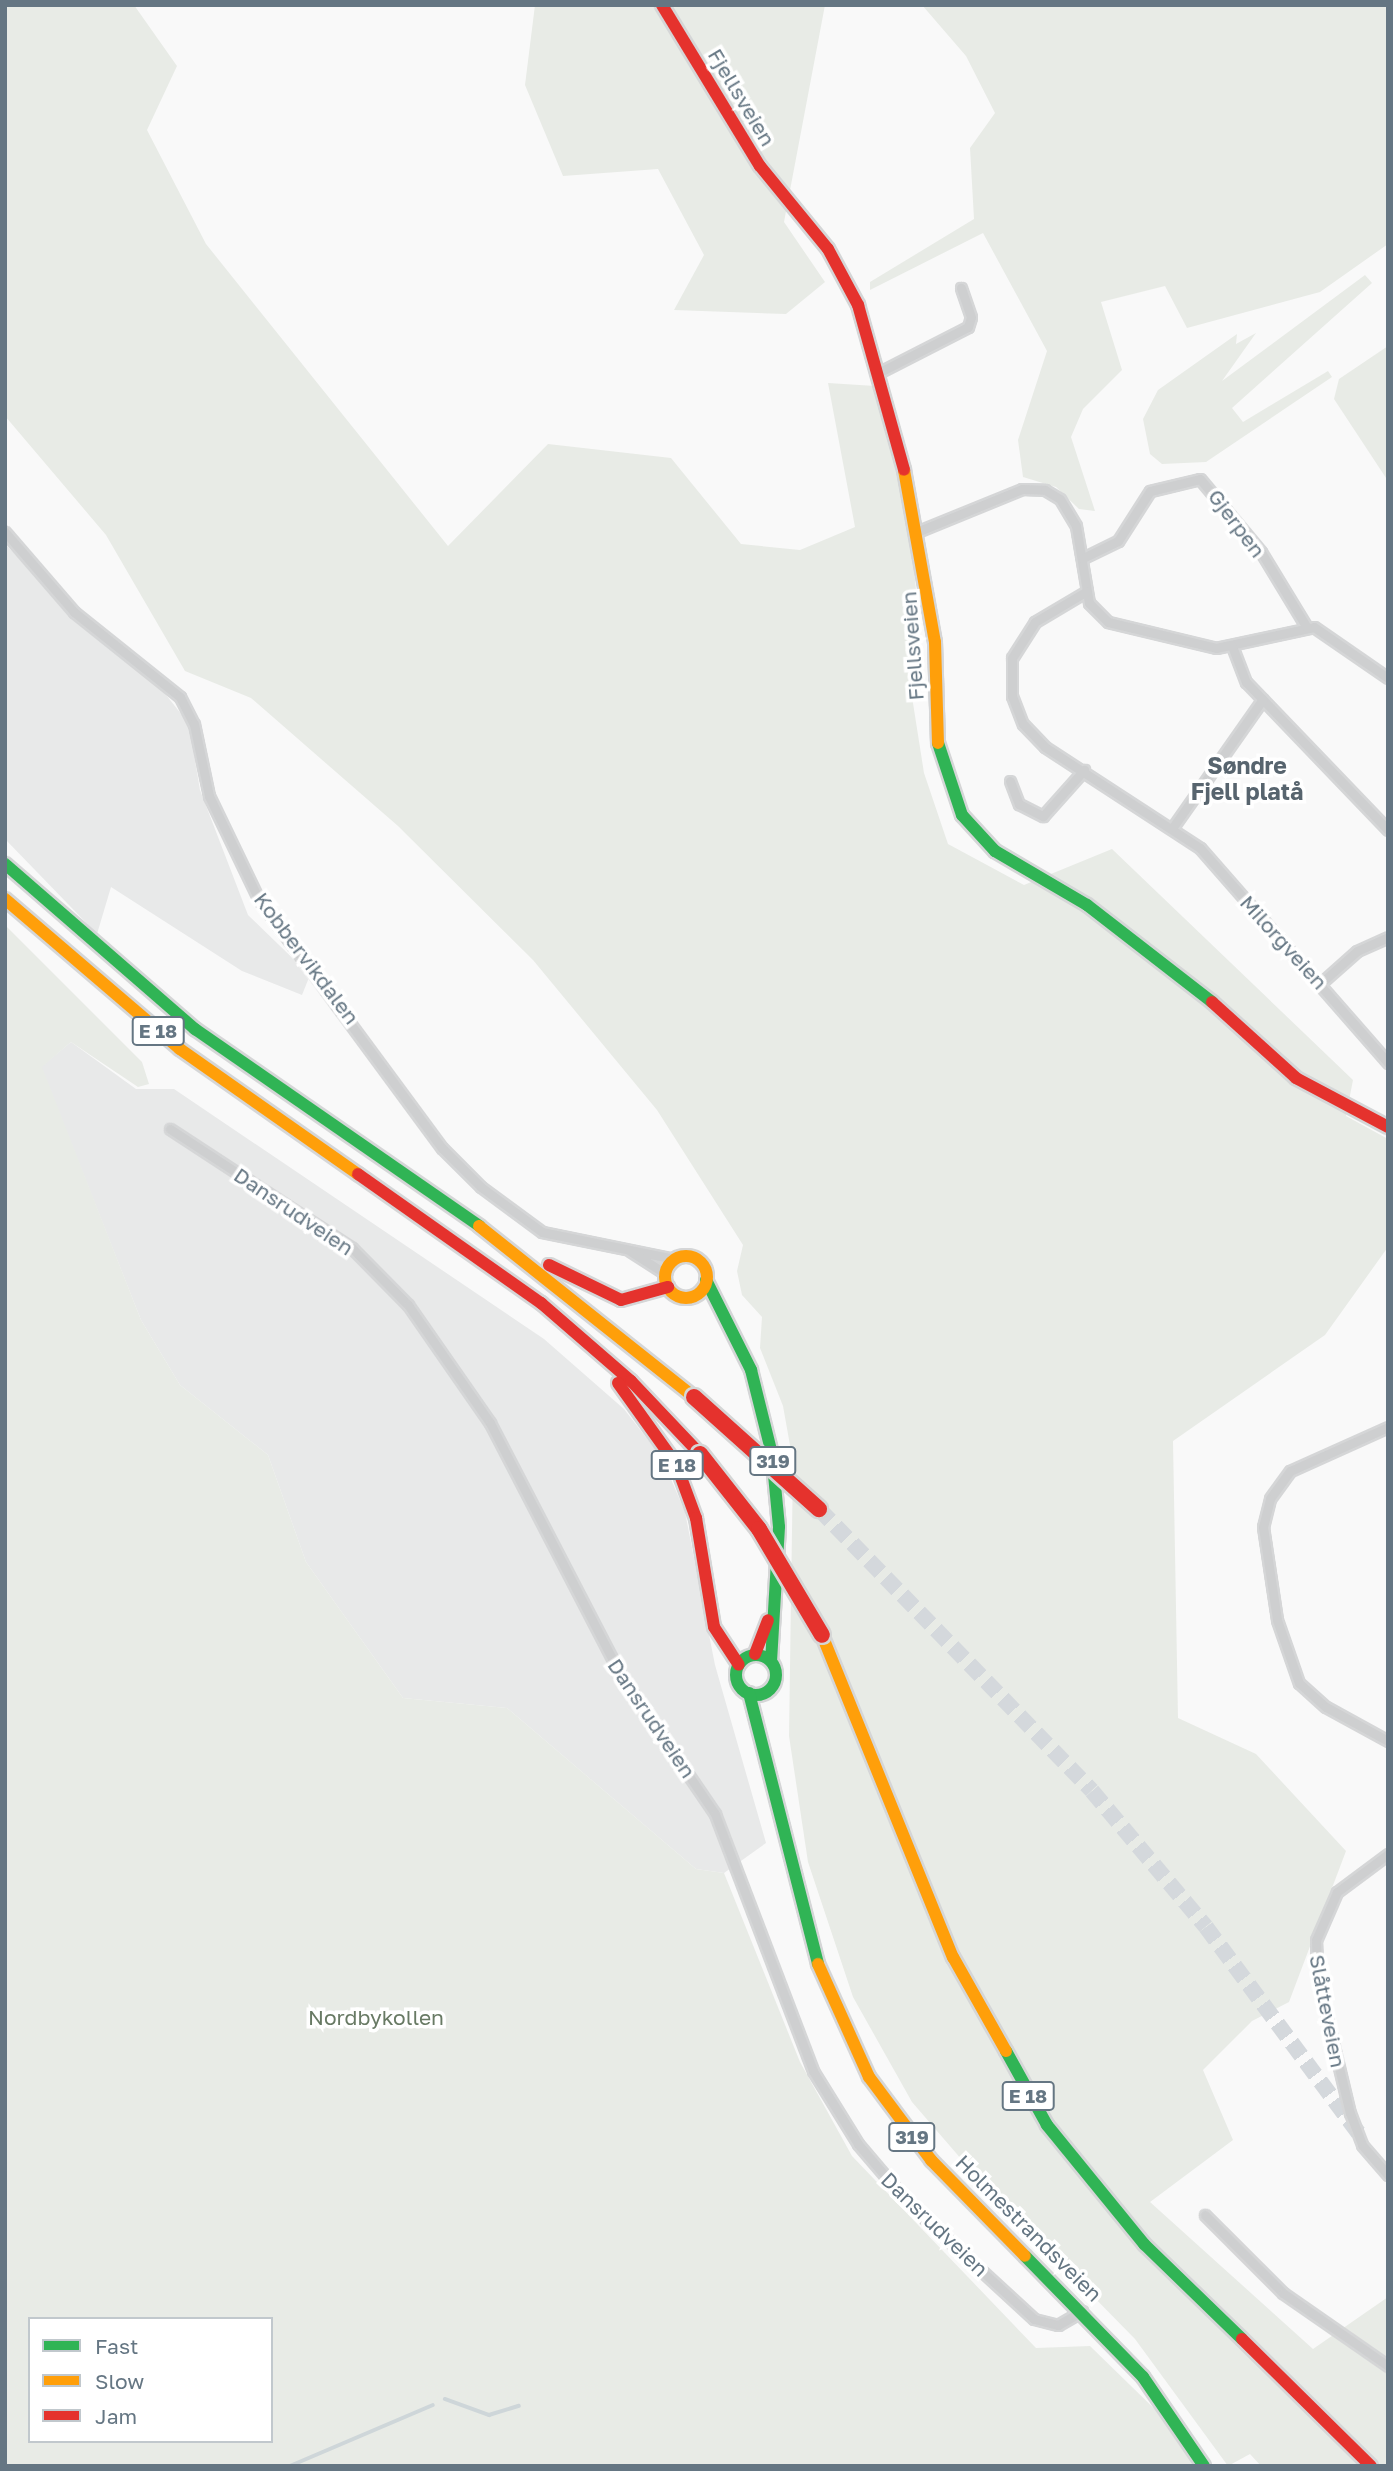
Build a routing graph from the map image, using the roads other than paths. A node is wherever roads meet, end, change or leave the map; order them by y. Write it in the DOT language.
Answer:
graph roads {
  1 [pos="662,5"];
  2 [pos="961,288"];
  3 [pos="878,373"];
  4 [pos="919,531"];
  5 [pos="5,532"];
  6 [pos="1083,558"];
  7 [pos="1087,592"];
  8 [pos="1306,626"];
  9 [pos="1232,646"];
  10 [pos="1388,678"];
  11 [pos="1263,699"];
  12 [pos="1084,770"];
  13 [pos="1010,781"];
  14 [pos="1173,827"];
  15 [pos="1388,830"];
  16 [pos="5,864"];
  17 [pos="5,899"];
  18 [pos="1388,937"];
  19 [pos="1321,983"];
  20 [pos="1388,1063"];
  21 [pos="1388,1128"];
  22 [pos="170,1129"];
  23 [pos="441,1196"];
  24 [pos="629,1250"];
  25 [pos="675,1259"];
  26 [pos="667,1280"];
  27 [pos="706,1280"];
  28 [pos="693,1296"];
  29 [pos="541,1303"];
  30 [pos="723,1315"];
  31 [pos="1388,1427"];
  32 [pos="820,1509"];
  33 [pos="763,1657"];
  34 [pos="738,1665"];
  35 [pos="757,1693"];
  36 [pos="1388,1741"];
  37 [pos="1388,1854"];
  38 [pos="1388,2175"];
  39 [pos="1205,2215"];
  40 [pos="1082,2311"];
  41 [pos="1388,2366"];
  42 [pos="1204,2466"];
  43 [pos="1371,2466"];
  1 -- 3 [label="main road, Fjellsveien"];
  2 -- 3 [label="street"];
  3 -- 4 [label="main road, Fjellsveien"];
  4 -- 6 [label="street"];
  4 -- 21 [label="main road, Fjellsveien"];
  5 -- 24 [label="street, Kobbervikdalen"];
  6 -- 7 [label="street"];
  6 -- 8 [label="street, Gjerpen"];
  7 -- 9 [label="street"];
  7 -- 12 [label="street, Milorgveien"];
  8 -- 9 [label="street"];
  8 -- 10 [label="street"];
  9 -- 11 [label="street"];
  11 -- 14 [label="street"];
  11 -- 15 [label="street"];
  12 -- 13 [label="street"];
  12 -- 14 [label="street, Milorgveien"];
  14 -- 19 [label="street, Milorgveien"];
  16 -- 23 [label="main road, E 18"];
  17 -- 29 [label="main road, E 18"];
  18 -- 19 [label="street"];
  19 -- 20 [label="street, Milorgveien"];
  22 -- 40 [label="street, Dansrudveien"];
  23 -- 26 [label="main road, E 18"];
  23 -- 32 [label="main road, E 18, bridge"];
  24 -- 25 [label="street, Kobbervikdalen"];
  24 -- 26 [label="street, Kobbervikdalen"];
  25 -- 26 [label="main road"];
  25 -- 27 [label="main road, 319"];
  26 -- 28 [label="main road"];
  27 -- 28 [label="main road"];
  27 -- 30 [label="main road, 319"];
  28 -- 30 [label="main road"];
  29 -- 34 [label="main road, E 18"];
  29 -- 43 [label="main road, E 18, bridge"];
  30 -- 33 [label="main road, 319"];
  31 -- 36 [label="street"];
  33 -- 34 [label="main road"];
  33 -- 35 [label="main road, 319"];
  34 -- 35 [label="main road, 319"];
  35 -- 40 [label="main road, Holmestrandsveien / 319"];
  37 -- 38 [label="street, Slåtteveien"];
  39 -- 41 [label="street"];
  40 -- 42 [label="main road, Holmestrandsveien / 319"];
}
